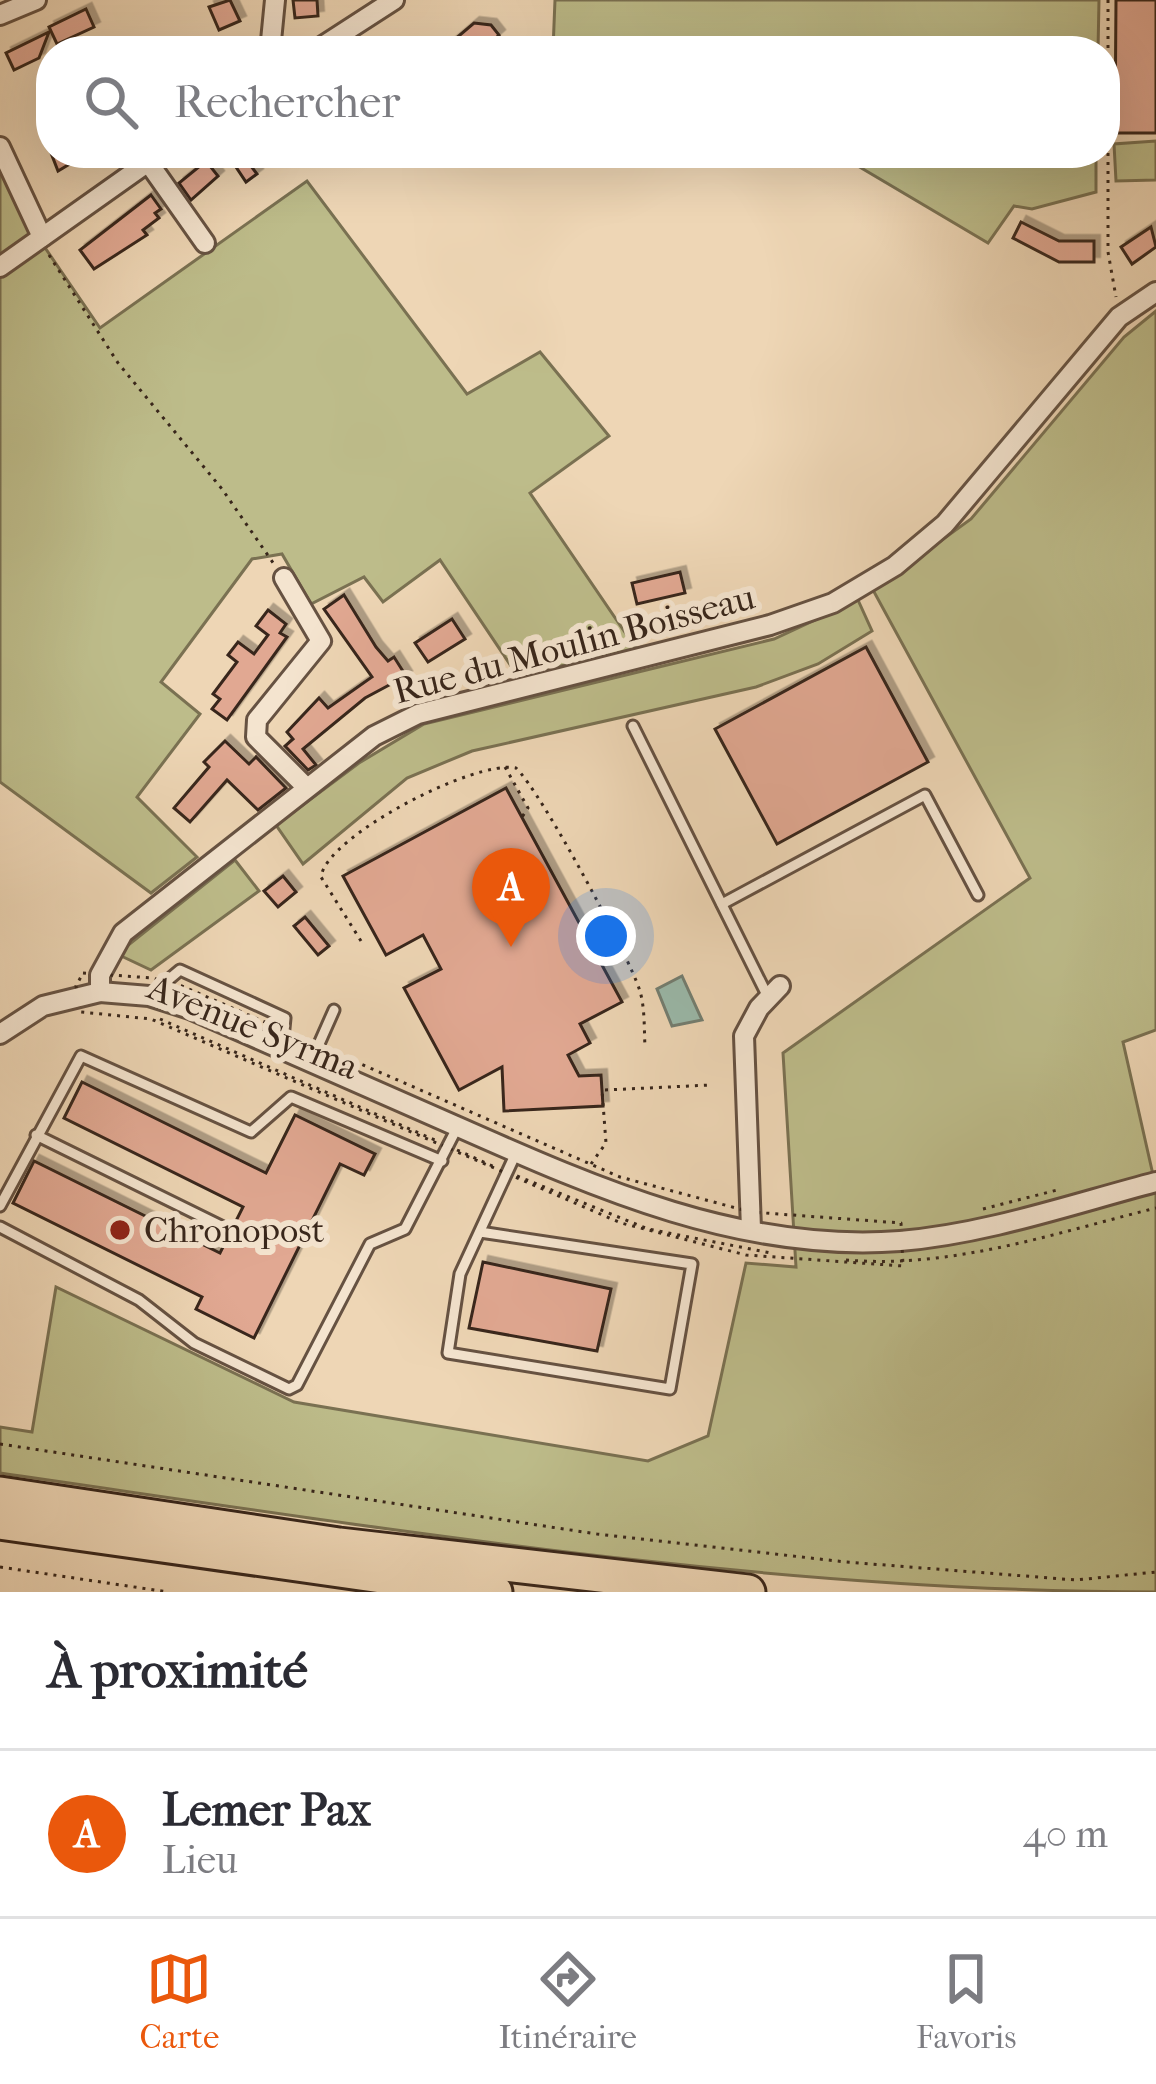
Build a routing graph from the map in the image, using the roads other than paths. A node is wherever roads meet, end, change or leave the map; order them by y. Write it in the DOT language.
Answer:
graph roads {
  1 [pos="36,0"];
  2 [pos="275,0"];
  3 [pos="394,0"];
  4 [pos="0,15"];
  5 [pos="271,36"];
  6 [pos="338,36"];
  7 [pos="0,147"];
  8 [pos="140,168"];
  9 [pos="160,168"];
  10 [pos="42,238"];
  11 [pos="205,243"];
  12 [pos="0,267"];
  13 [pos="1156,292"];
  14 [pos="284,578"];
  15 [pos="321,641"];
  16 [pos="333,661"];
  17 [pos="633,726"];
  18 [pos="305,786"];
  19 [pos="978,895"];
  20 [pos="722,904"];
  21 [pos="94,988"];
  22 [pos="156,990"];
  23 [pos="774,991"];
  24 [pos="334,1010"];
  25 [pos="0,1034"];
  26 [pos="282,1041"];
  27 [pos="314,1056"];
  28 [pos="458,1126"];
  29 [pos="36,1135"];
  30 [pos="516,1153"];
  31 [pos="442,1161"];
  32 [pos="1156,1182"];
  33 [pos="0,1206"];
  34 [pos="751,1223"];
  35 [pos="0,1227"];
  36 [pos="223,1227"];
  37 [pos="480,1232"];
  38 [pos="0,1494"];
  39 [pos="0,1522"];
  40 [pos="495,1592"];
  41 [pos="748,1592"];
  1 -- 4 [label="street"];
  2 -- 5 [label="street"];
  3 -- 6 [label="street"];
  7 -- 10 [label="street"];
  8 -- 10 [label="street"];
  9 -- 11 [label="street"];
  10 -- 12 [label="street"];
  13 -- 18 [label="street, Rue du Moulin Boisseau"];
  14 -- 15 [label="street"];
  15 -- 16 [label="street"];
  15 -- 18 [label="street"];
  17 -- 20 [label="lane"];
  18 -- 21 [label="street, Rue du Moulin Boisseau"];
  19 -- 20 [label="lane"];
  20 -- 23 [label="lane"];
  21 -- 22 [label="street, Avenue Syrma"];
  21 -- 25 [label="street"];
  22 -- 26 [label="street, Avenue Syrma"];
  22 -- 26 [label="lane"];
  23 -- 34 [label="street"];
  24 -- 27 [label="lane"];
  26 -- 27 [label="street, Avenue Syrma"];
  27 -- 28 [label="street, Avenue Syrma"];
  28 -- 30 [label="street, Avenue Syrma"];
  28 -- 31 [label="lane"];
  29 -- 31 [label="lane"];
  29 -- 33 [label="lane"];
  29 -- 36 [label="lane"];
  30 -- 34 [label="street, Avenue Syrma"];
  30 -- 37 [label="lane"];
  31 -- 35 [label="lane"];
  32 -- 34 [label="street, Avenue Syrma"];
  37 -- 37 [label="lane"];
  38 -- 41 [label="highway"];
  39 -- 40 [label="highway"];
}
